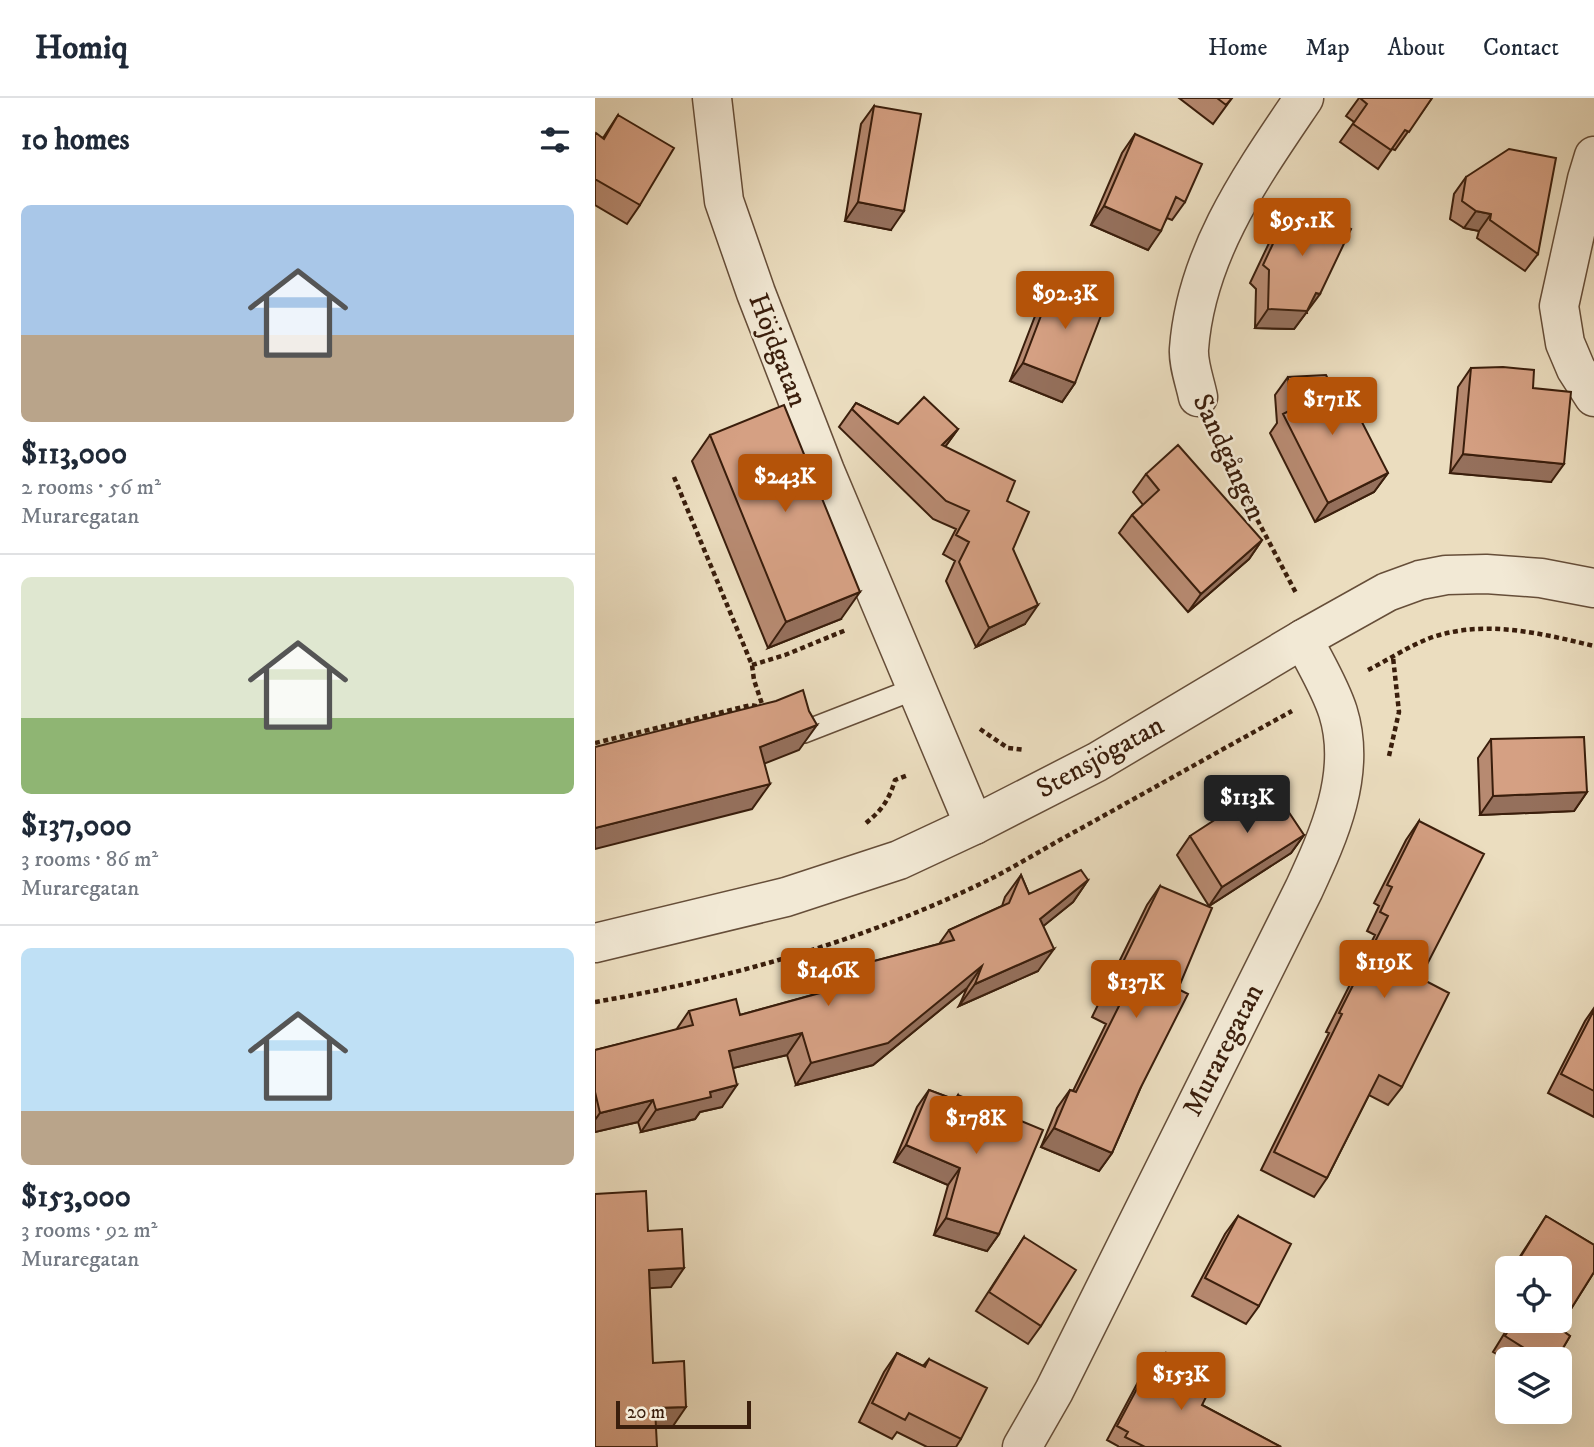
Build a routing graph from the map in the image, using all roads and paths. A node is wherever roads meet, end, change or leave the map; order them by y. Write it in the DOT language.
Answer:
graph roads {
  1 [pos="712,98"];
  2 [pos="1304,98"];
  3 [pos="1594,156"];
  4 [pos="1198,397"];
  5 [pos="1594,397"];
  6 [pos="674,477"];
  7 [pos="1292,586"];
  8 [pos="1594,588"];
  9 [pos="1306,592"];
  10 [pos="1298,597"];
  11 [pos="886,613"];
  12 [pos="1303,639"];
  13 [pos="752,664"];
  14 [pos="917,688"];
  15 [pos="764,708"];
  16 [pos="977,727"];
  17 [pos="804,732"];
  18 [pos="992,737"];
  19 [pos="595,743"];
  20 [pos="1030,750"];
  21 [pos="946,759"];
  22 [pos="974,825"];
  23 [pos="863,826"];
  24 [pos="595,943"];
  25 [pos="1022,1447"];
  1 -- 11 [label="street, Höjdgatan"];
  2 -- 4 [label="street, Sandgången"];
  3 -- 5 [label="street"];
  4 -- 7 [label="path, Sandgången"];
  6 -- 13 [label="path"];
  8 -- 12 [label="street, Stensjögatan"];
  9 -- 10 [label="path"];
  11 -- 13 [label="path"];
  11 -- 14 [label="street, Höjdgatan"];
  12 -- 22 [label="street, Stensjögatan"];
  12 -- 25 [label="street, Muraregatan"];
  13 -- 15 [label="path"];
  14 -- 17 [label="lane"];
  14 -- 21 [label="street, Höjdgatan"];
  15 -- 17 [label="path"];
  15 -- 19 [label="path"];
  16 -- 18 [label="path"];
  18 -- 20 [label="path"];
  18 -- 21 [label="path"];
  21 -- 22 [label="street, Höjdgatan"];
  21 -- 23 [label="path"];
  22 -- 24 [label="street, Stensjögatan"];
}
